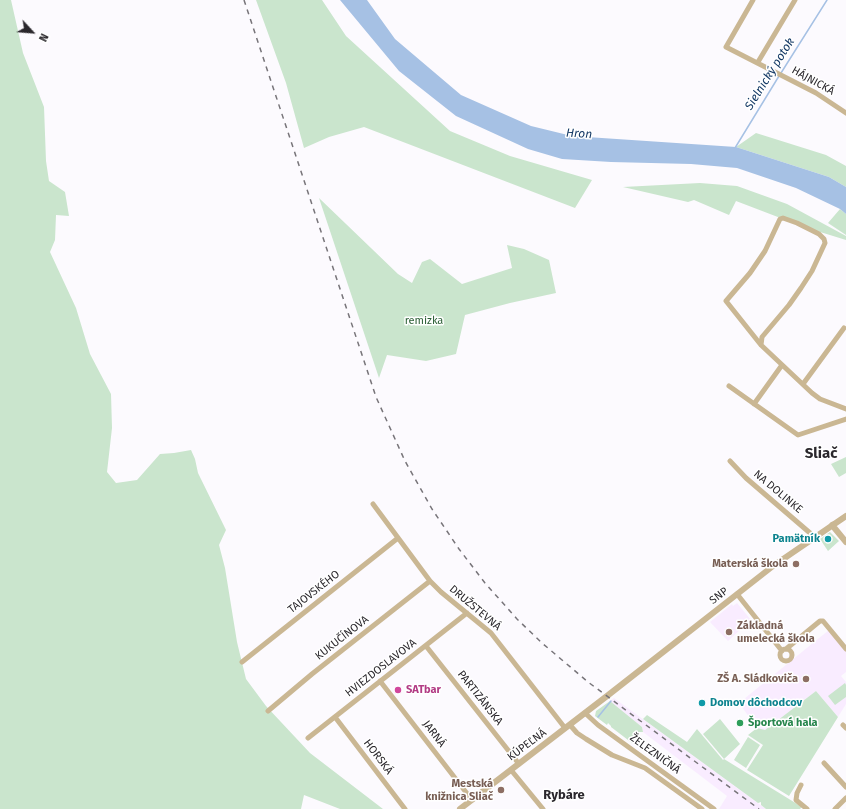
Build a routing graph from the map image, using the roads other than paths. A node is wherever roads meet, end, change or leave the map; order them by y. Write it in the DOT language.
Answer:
graph roads {
  1 [pos="753,0"];
  2 [pos="795,0"];
  3 [pos="758,62"];
  4 [pos="846,113"];
  5 [pos="844,328"];
  6 [pos="761,345"];
  7 [pos="782,365"];
  8 [pos="803,384"];
  9 [pos="729,386"];
  10 [pos="754,404"];
  11 [pos="846,409"];
  12 [pos="846,418"];
  13 [pos="730,461"];
  14 [pos="372,504"];
  15 [pos="846,516"];
  16 [pos="832,525"];
  17 [pos="398,538"];
  18 [pos="814,538"];
  19 [pos="846,542"];
  20 [pos="430,581"];
  21 [pos="737,594"];
  22 [pos="467,613"];
  23 [pos="426,646"];
  24 [pos="846,649"];
  25 [pos="785,650"];
  26 [pos="242,662"];
  27 [pos="380,681"];
  28 [pos="607,696"];
  29 [pos="268,711"];
  30 [pos="585,713"];
  31 [pos="335,717"];
  32 [pos="568,726"];
  33 [pos="308,738"];
  34 [pos="824,763"];
  35 [pos="519,764"];
  36 [pos="511,770"];
  37 [pos="802,785"];
  38 [pos="846,787"];
  39 [pos="846,798"];
  40 [pos="472,800"];
  41 [pos="405,809"];
  42 [pos="460,809"];
  43 [pos="543,809"];
  44 [pos="702,809"];
  45 [pos="714,809"];
  46 [pos="807,809"];
  47 [pos="836,809"];
  1 -- 3 [label="street, HÁJNICKÁ"];
  2 -- 3 [label="street"];
  3 -- 4 [label="street, HÁJNICKÁ"];
  5 -- 8 [label="street"];
  6 -- 6 [label="street"];
  6 -- 7 [label="street"];
  7 -- 8 [label="street"];
  7 -- 10 [label="street"];
  8 -- 11 [label="street"];
  9 -- 10 [label="street"];
  10 -- 12 [label="street"];
  13 -- 18 [label="street, NA DOLINKE"];
  14 -- 17 [label="street, DRUŽSTEVNÁ"];
  15 -- 16 [label="street, SNP"];
  16 -- 18 [label="street, SNP"];
  16 -- 19 [label="street"];
  17 -- 20 [label="street, DRUŽSTEVNÁ"];
  17 -- 26 [label="street, TAJOVSKÉHO"];
  18 -- 21 [label="street, SNP"];
  20 -- 22 [label="street, DRUŽSTEVNÁ"];
  20 -- 29 [label="street, KUKUČÍNOVA"];
  21 -- 25 [label="street"];
  21 -- 28 [label="street, SNP"];
  22 -- 23 [label="street, HVIEZDOSLAVOVA"];
  22 -- 32 [label="street, DRUŽSTEVNÁ"];
  23 -- 27 [label="street, HVIEZDOSLAVOVA"];
  23 -- 35 [label="street, PARTIZÁNSKA"];
  24 -- 25 [label="street"];
  25 -- 25 [label="street"];
  27 -- 31 [label="street, HVIEZDOSLAVOVA"];
  27 -- 40 [label="street, JARNÁ"];
  28 -- 30 [label="street, KÚPEĽNÁ"];
  30 -- 32 [label="street, KÚPEĽNÁ"];
  30 -- 45 [label="street, ŽELEZNIČNÁ"];
  31 -- 33 [label="street, HVIEZDOSLAVOVA"];
  31 -- 41 [label="street, HORSKÁ"];
  32 -- 35 [label="street, KÚPEĽNÁ"];
  32 -- 44 [label="street, ŽELEZNIČNÁ"];
  34 -- 38 [label="street"];
  35 -- 36 [label="street, KÚPEĽNÁ"];
  36 -- 40 [label="street, KÚPEĽNÁ"];
  36 -- 43 [label="street"];
  37 -- 46 [label="street"];
  39 -- 47 [label="street"];
  40 -- 42 [label="street, KÚPEĽNÁ"];
}
